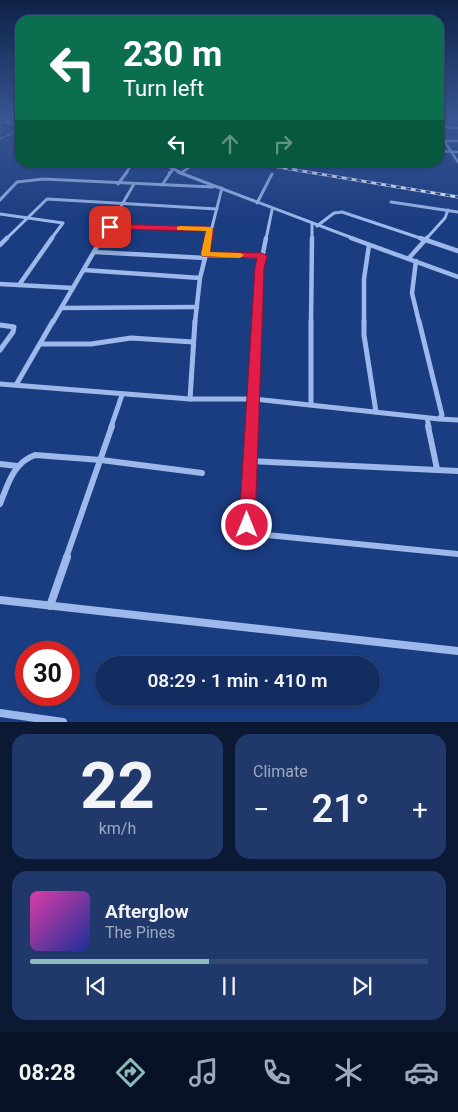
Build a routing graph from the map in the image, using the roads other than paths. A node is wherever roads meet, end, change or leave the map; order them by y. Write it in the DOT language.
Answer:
graph roads {
  1 [pos="130,167"];
  2 [pos="168,167"];
  3 [pos="190,167"];
  4 [pos="173,170"];
  5 [pos="181,173"];
  6 [pos="272,174"];
  7 [pos="118,184"];
  8 [pos="134,184"];
  9 [pos="162,185"];
  10 [pos="220,187"];
  11 [pos="0,200"];
  12 [pos="391,202"];
  13 [pos="257,203"];
  14 [pos="123,204"];
  15 [pos="217,209"];
  16 [pos="272,210"];
  17 [pos="448,210"];
  18 [pos="458,212"];
  19 [pos="0,214"];
  20 [pos="27,217"];
  21 [pos="312,224"];
  22 [pos="317,226"];
  23 [pos="110,227"];
  24 [pos="210,229"];
  25 [pos="427,240"];
  26 [pos="0,245"];
  27 [pos="370,245"];
  28 [pos="95,252"];
  29 [pos="458,252"];
  30 [pos="205,256"];
  31 [pos="262,256"];
  32 [pos="409,258"];
  33 [pos="416,261"];
  34 [pos="84,270"];
  35 [pos="458,276"];
  36 [pos="200,278"];
  37 [pos="0,284"];
  38 [pos="18,285"];
  39 [pos="72,288"];
  40 [pos="197,307"];
  41 [pos="61,308"];
  42 [pos="0,325"];
  43 [pos="193,342"];
  44 [pos="40,344"];
  45 [pos="0,350"];
  46 [pos="0,384"];
  47 [pos="16,384"];
  48 [pos="122,395"];
  49 [pos="190,399"];
  50 [pos="254,399"];
  51 [pos="311,404"];
  52 [pos="376,412"];
  53 [pos="427,418"];
  54 [pos="439,419"];
  55 [pos="458,420"];
  56 [pos="102,460"];
  57 [pos="250,461"];
  58 [pos="0,464"];
  59 [pos="16,466"];
  60 [pos="437,469"];
  61 [pos="458,472"];
  62 [pos="202,473"];
  63 [pos="0,504"];
  64 [pos="458,554"];
  65 [pos="0,600"];
  66 [pos="50,606"];
  67 [pos="458,651"];
  68 [pos="0,713"];
  69 [pos="63,722"];
  1 -- 7 [label="street"];
  2 -- 4 [label="street"];
  3 -- 5 [label="street"];
  4 -- 5 [label="street"];
  4 -- 9 [label="street"];
  5 -- 10 [label="street"];
  6 -- 13 [label="street"];
  7 -- 8 [label="street"];
  7 -- 11 [label="street"];
  8 -- 9 [label="street"];
  8 -- 14 [label="street"];
  9 -- 10 [label="street"];
  10 -- 13 [label="street"];
  10 -- 15 [label="street"];
  12 -- 17 [label="street"];
  13 -- 16 [label="street"];
  14 -- 15 [label="street"];
  14 -- 20 [label="street"];
  14 -- 23 [label="street"];
  15 -- 24 [label="street"];
  16 -- 21 [label="street"];
  16 -- 31 [label="street"];
  17 -- 18 [label="street"];
  17 -- 25 [label="street"];
  19 -- 20 [label="street"];
  20 -- 26 [label="street"];
  20 -- 38 [label="street"];
  21 -- 22 [label="street"];
  21 -- 51 [label="street"];
  22 -- 25 [label="street"];
  22 -- 27 [label="street"];
  23 -- 24 [label="street"];
  23 -- 28 [label="street"];
  24 -- 30 [label="street"];
  25 -- 29 [label="street"];
  25 -- 32 [label="street"];
  27 -- 32 [label="street"];
  27 -- 52 [label="street"];
  28 -- 30 [label="street"];
  28 -- 34 [label="street"];
  30 -- 31 [label="street"];
  30 -- 36 [label="street"];
  31 -- 50 [label="street"];
  32 -- 33 [label="street"];
  33 -- 35 [label="street"];
  33 -- 54 [label="street"];
  34 -- 36 [label="street"];
  34 -- 39 [label="street"];
  36 -- 40 [label="street"];
  37 -- 38 [label="street"];
  38 -- 39 [label="street"];
  39 -- 41 [label="street"];
  40 -- 41 [label="street"];
  40 -- 43 [label="street"];
  41 -- 44 [label="street"];
  42 -- 45 [label="street"];
  43 -- 44 [label="street"];
  43 -- 49 [label="street"];
  44 -- 47 [label="street"];
  46 -- 47 [label="street"];
  47 -- 48 [label="street"];
  48 -- 49 [label="street"];
  48 -- 56 [label="street"];
  49 -- 50 [label="street"];
  50 -- 51 [label="street"];
  50 -- 57 [label="street"];
  51 -- 52 [label="street"];
  52 -- 53 [label="street"];
  53 -- 54 [label="street"];
  53 -- 60 [label="street"];
  54 -- 55 [label="street"];
  56 -- 59 [label="street"];
  56 -- 62 [label="street"];
  56 -- 66 [label="street"];
  57 -- 60 [label="street"];
  57 -- 64 [label="street"];
  58 -- 59 [label="street"];
  59 -- 63 [label="street"];
  60 -- 61 [label="street"];
  65 -- 66 [label="street"];
  66 -- 67 [label="street"];
  68 -- 69 [label="street"];
}
